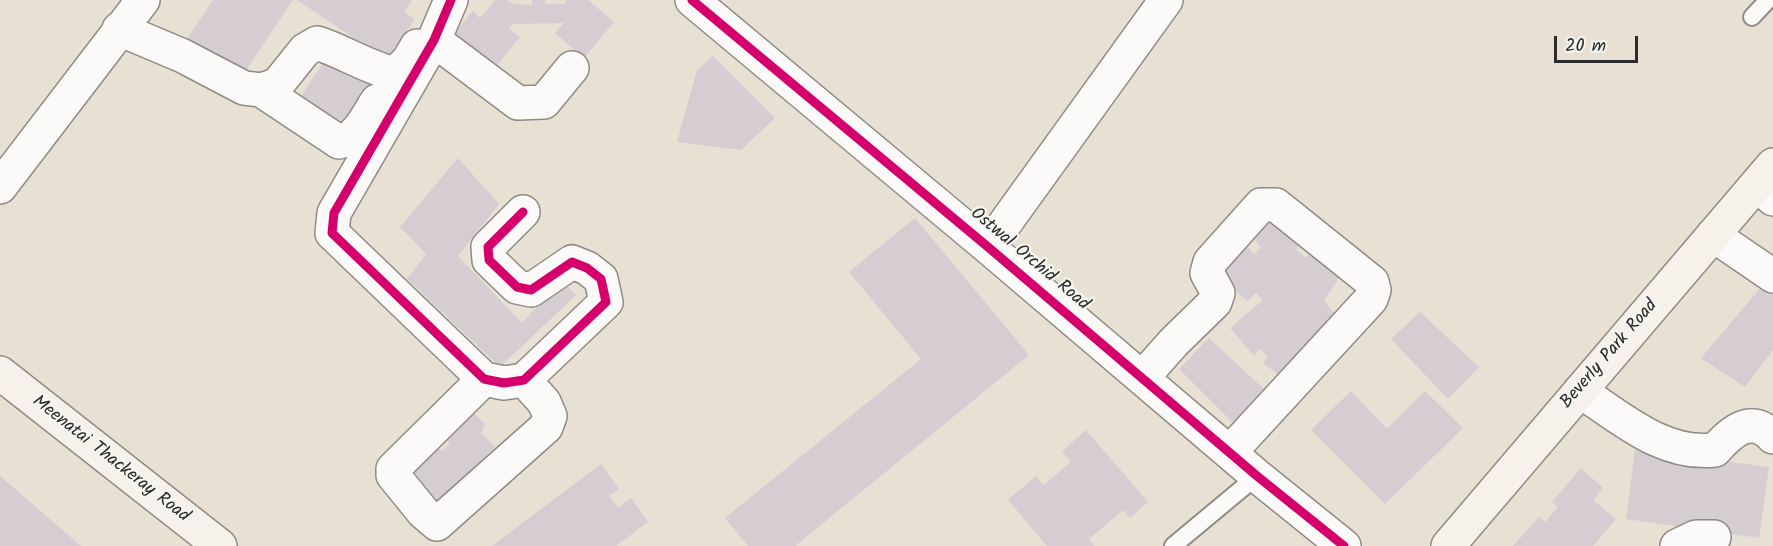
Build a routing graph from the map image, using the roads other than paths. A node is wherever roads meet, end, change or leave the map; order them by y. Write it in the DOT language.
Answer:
graph roads {
  1 [pos="142,0"];
  2 [pos="441,0"];
  3 [pos="451,0"];
  4 [pos="692,0"];
  5 [pos="1166,0"];
  6 [pos="1768,0"];
  7 [pos="1752,17"];
  8 [pos="119,29"];
  9 [pos="434,40"];
  10 [pos="572,68"];
  11 [pos="395,74"];
  12 [pos="261,90"];
  13 [pos="6,167"];
  14 [pos="1768,182"];
  15 [pos="523,212"];
  16 [pos="1713,235"];
  17 [pos="988,247"];
  18 [pos="1773,276"];
  19 [pos="0,373"];
  20 [pos="1142,378"];
  21 [pos="484,379"];
  22 [pos="524,380"];
  23 [pos="1580,391"];
  24 [pos="1773,437"];
  25 [pos="1230,452"];
  26 [pos="1257,476"];
  27 [pos="1714,537"];
  28 [pos="220,546"];
  29 [pos="1173,546"];
  30 [pos="1344,546"];
  31 [pos="1448,546"];
  32 [pos="1677,546"];
  1 -- 8 [label="street"];
  2 -- 11 [label="street"];
  3 -- 9 [label="street"];
  4 -- 17 [label="street, Ostwal Orchid Road"];
  5 -- 17 [label="street"];
  6 -- 7 [label="lane"];
  8 -- 12 [label="street"];
  8 -- 13 [label="street"];
  9 -- 10 [label="street"];
  9 -- 21 [label="street"];
  11 -- 12 [label="street"];
  11 -- 12 [label="street"];
  14 -- 16 [label="main road, Beverly Park Road"];
  15 -- 22 [label="street"];
  16 -- 18 [label="street"];
  16 -- 23 [label="main road, Beverly Park Road"];
  17 -- 20 [label="street, Ostwal Orchid Road"];
  19 -- 28 [label="main road, Meenatai Thackeray Road"];
  20 -- 25 [label="street, Ostwal Orchid Road"];
  20 -- 25 [label="street"];
  21 -- 22 [label="street"];
  21 -- 22 [label="street"];
  23 -- 24 [label="street"];
  23 -- 31 [label="main road, Beverly Park Road"];
  25 -- 26 [label="street, Ostwal Orchid Road"];
  26 -- 29 [label="lane"];
  26 -- 30 [label="street, Ostwal Orchid Road"];
  27 -- 32 [label="street"];
}
